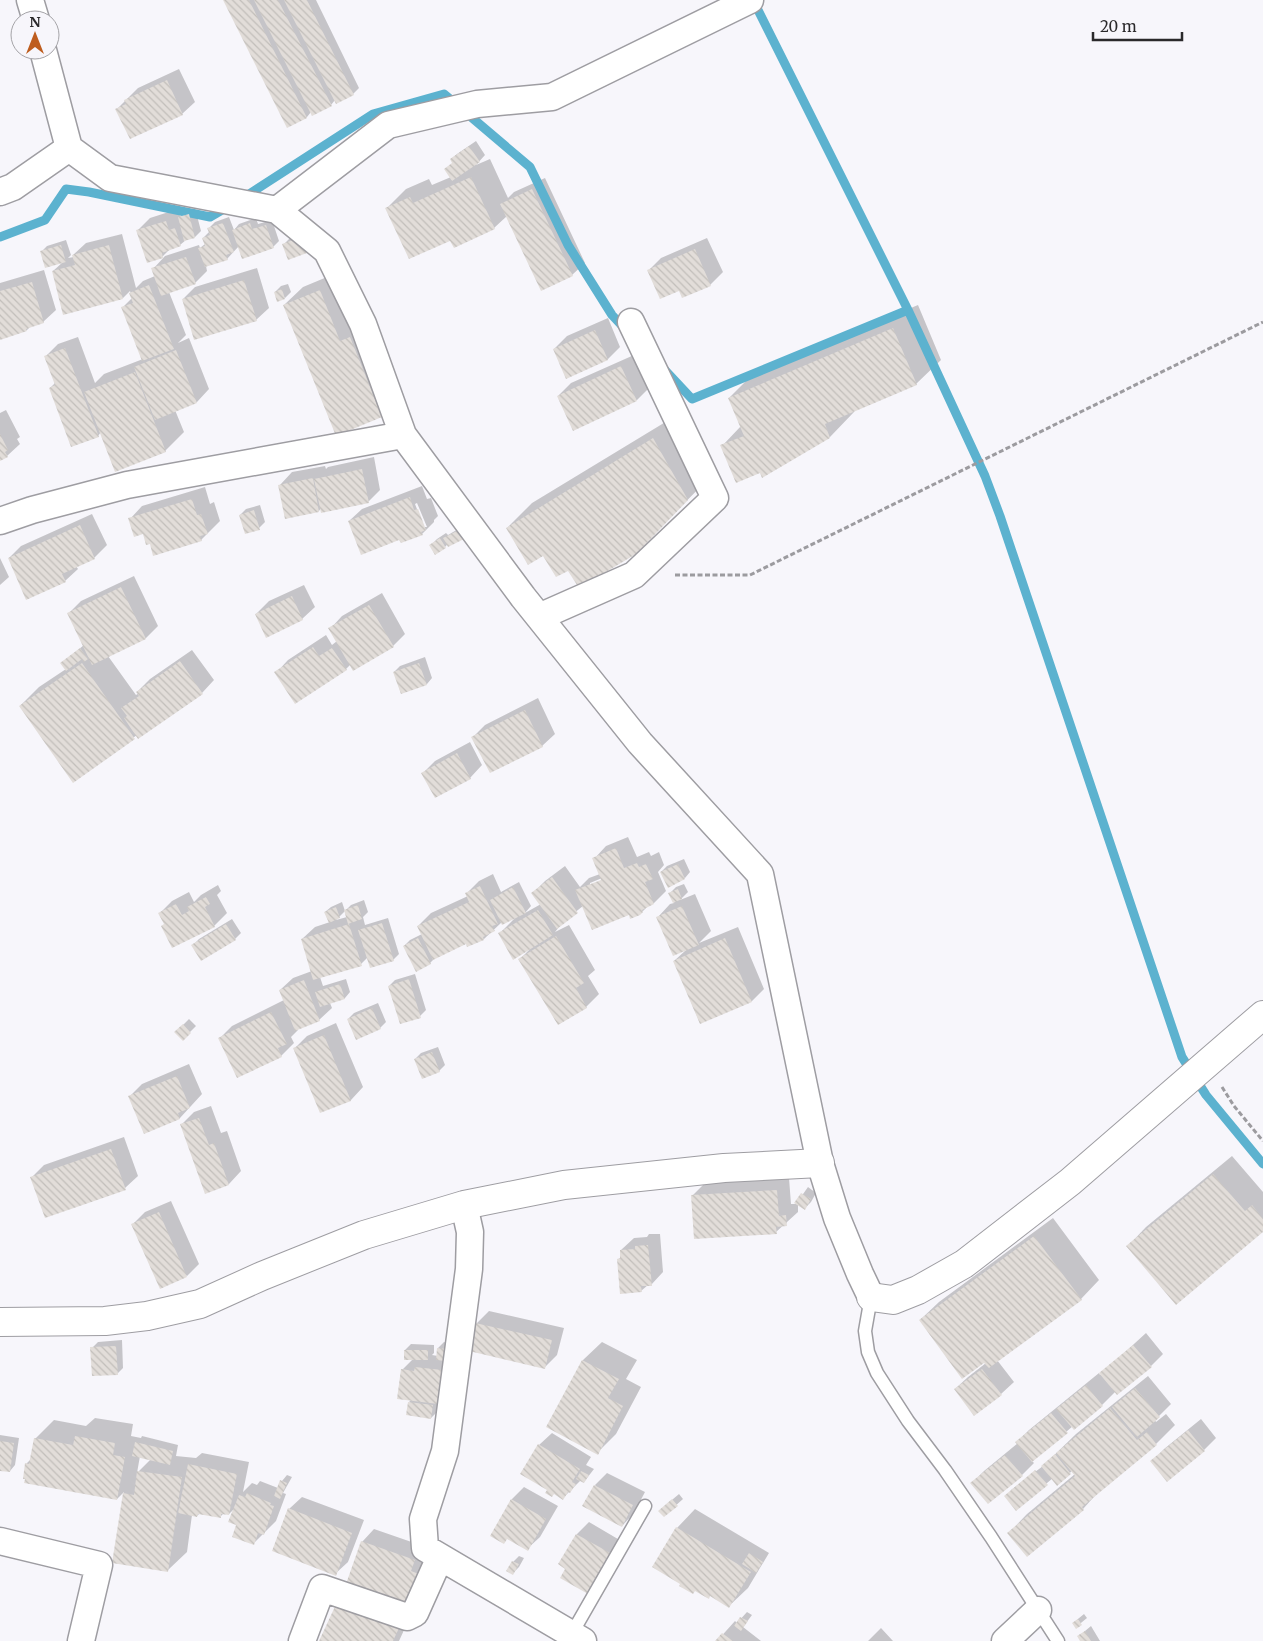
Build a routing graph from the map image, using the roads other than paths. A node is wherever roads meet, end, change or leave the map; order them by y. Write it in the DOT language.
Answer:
graph roads {
  1 [pos="750,0"];
  2 [pos="47,60"];
  3 [pos="70,148"];
  4 [pos="0,192"];
  5 [pos="277,210"];
  6 [pos="631,322"];
  7 [pos="403,435"];
  8 [pos="0,521"];
  9 [pos="539,617"];
  10 [pos="1263,1015"];
  11 [pos="820,1163"];
  12 [pos="464,1205"];
  13 [pos="871,1297"];
  14 [pos="0,1322"];
  15 [pos="645,1506"];
  16 [pos="0,1541"];
  17 [pos="440,1557"];
  18 [pos="1038,1610"];
  19 [pos="577,1638"];
  20 [pos="81,1641"];
  21 [pos="302,1641"];
  22 [pos="1005,1641"];
  23 [pos="1058,1641"];
  1 -- 5 [label="street"];
  2 -- 3 [label="street"];
  3 -- 4 [label="street"];
  3 -- 5 [label="street"];
  5 -- 7 [label="street"];
  6 -- 9 [label="street"];
  7 -- 8 [label="street"];
  7 -- 9 [label="street"];
  9 -- 11 [label="street"];
  10 -- 13 [label="street"];
  11 -- 12 [label="street"];
  11 -- 13 [label="street"];
  12 -- 14 [label="street"];
  12 -- 17 [label="street"];
  13 -- 18 [label="lane"];
  15 -- 19 [label="lane"];
  16 -- 20 [label="street"];
  17 -- 19 [label="street"];
  17 -- 21 [label="street"];
  18 -- 22 [label="street"];
  18 -- 23 [label="lane"];
}
